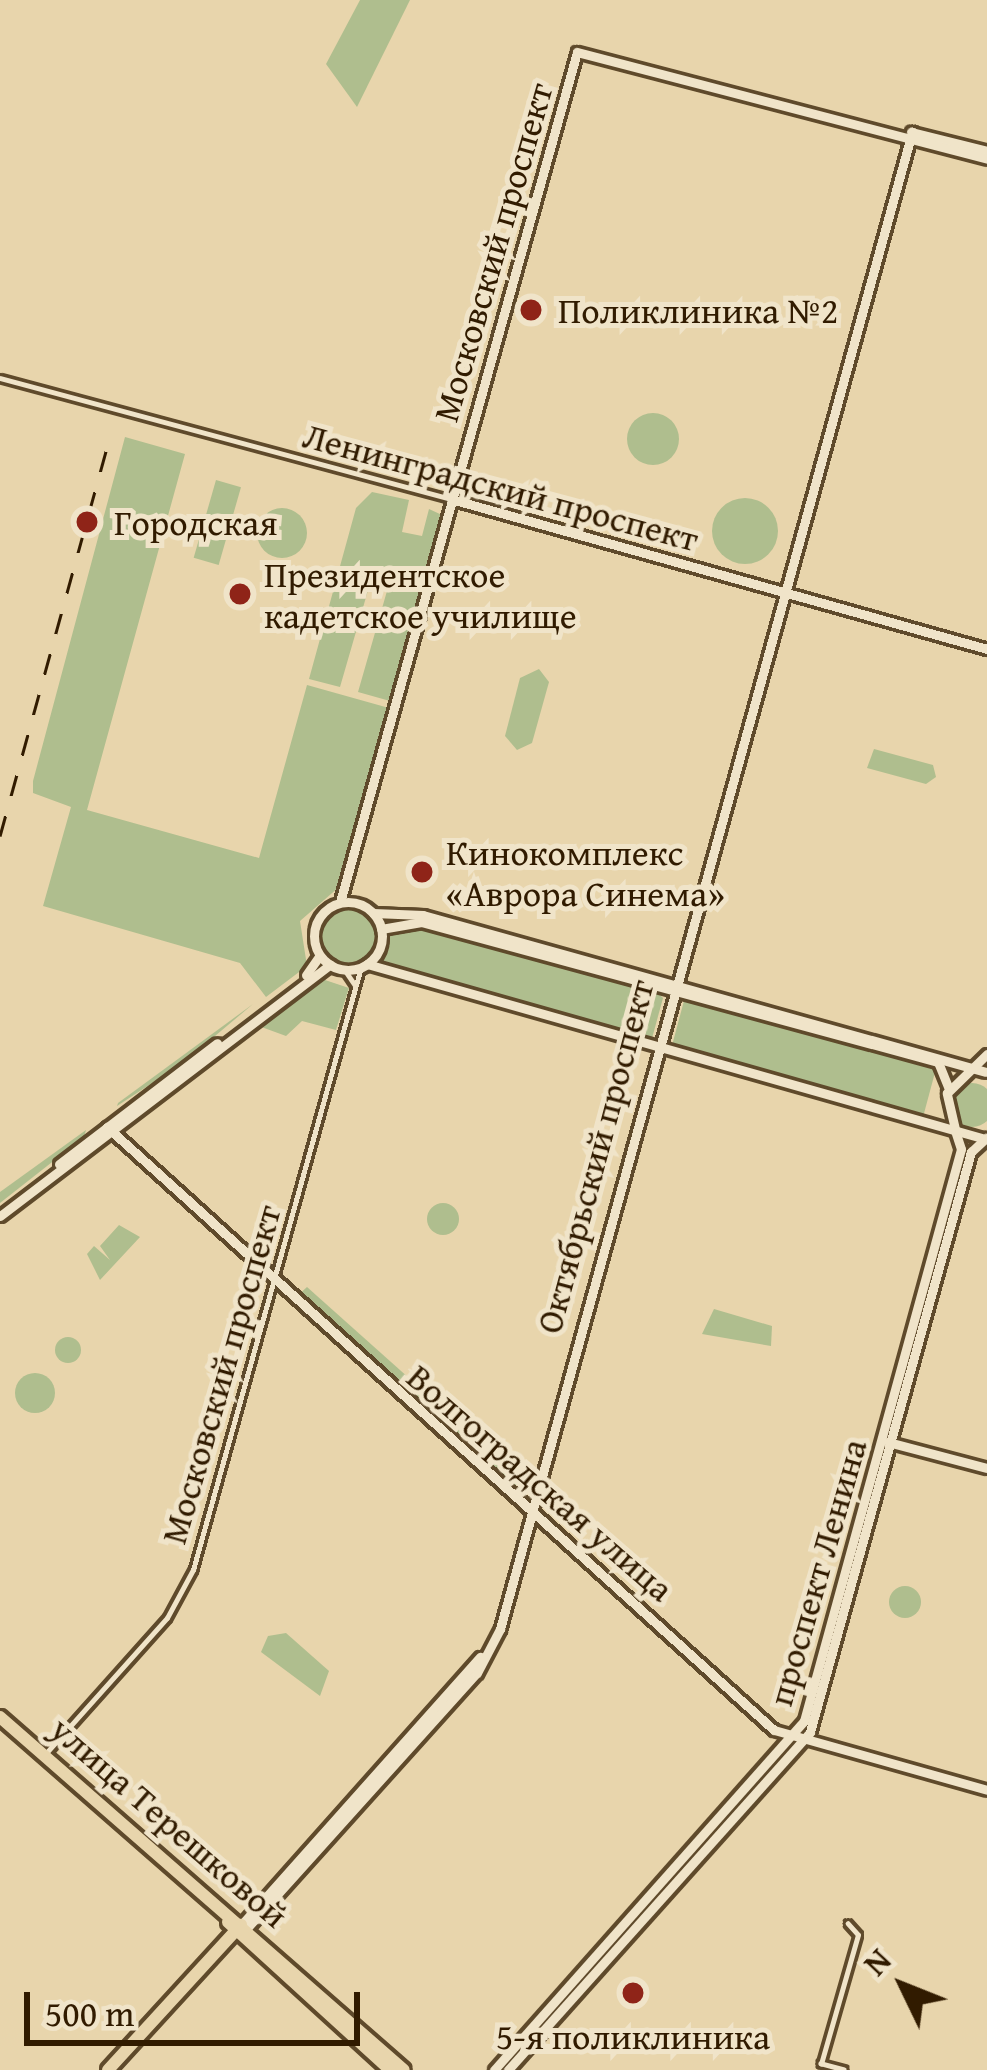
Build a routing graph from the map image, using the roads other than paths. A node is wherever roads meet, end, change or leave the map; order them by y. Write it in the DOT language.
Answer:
graph roads {
  1 [pos="905,134"];
  2 [pos="987,155"];
  3 [pos="0,377"];
  4 [pos="451,499"];
  5 [pos="783,591"];
  6 [pos="987,649"];
  7 [pos="348,886"];
  8 [pos="340,902"];
  9 [pos="357,903"];
  10 [pos="373,913"];
  11 [pos="381,929"];
  12 [pos="320,955"];
  13 [pos="330,964"];
  14 [pos="364,965"];
  15 [pos="345,970"];
  16 [pos="355,985"];
  17 [pos="674,986"];
  18 [pos="656,1053"];
  19 [pos="987,1054"];
  20 [pos="981,1071"];
  21 [pos="949,1089"];
  22 [pos="109,1130"];
  23 [pos="974,1137"];
  24 [pos="0,1213"];
  25 [pos="274,1280"];
  26 [pos="886,1441"];
  27 [pos="987,1468"];
  28 [pos="531,1509"];
  29 [pos="0,1721"];
  30 [pos="798,1741"];
  31 [pos="48,1750"];
  32 [pos="987,1790"];
  33 [pos="848,1924"];
  34 [pos="242,1929"];
  35 [pos="575,1981"];
  36 [pos="570,2002"];
  37 [pos="115,2069"];
  38 [pos="390,2070"];
  39 [pos="404,2070"];
  40 [pos="494,2070"];
  41 [pos="508,2070"];
  42 [pos="844,2070"];
  1 -- 2 [label="main road"];
  1 -- 4 [label="main road, Московский проспект"];
  1 -- 5 [label="main road, Октябрьский проспект"];
  3 -- 4 [label="street, Ленинградский проспект"];
  4 -- 5 [label="main road, Ленинградский проспект"];
  4 -- 7 [label="main road, Московский проспект"];
  5 -- 6 [label="main road, Ленинградский проспект"];
  5 -- 17 [label="main road, Октябрьский проспект"];
  7 -- 8 [label="main road, Московский проспект"];
  7 -- 9 [label="main road"];
  8 -- 9 [label="main road"];
  8 -- 12 [label="main road"];
  9 -- 10 [label="main road"];
  10 -- 11 [label="main road"];
  10 -- 17 [label="main road"];
  11 -- 14 [label="main road"];
  11 -- 17 [label="main road"];
  12 -- 13 [label="main road"];
  12 -- 22 [label="main road"];
  13 -- 15 [label="main road"];
  13 -- 22 [label="main road"];
  14 -- 15 [label="main road"];
  14 -- 16 [label="street, Московский проспект"];
  14 -- 18 [label="main road"];
  15 -- 16 [label="street"];
  16 -- 25 [label="street, Московский проспект"];
  17 -- 18 [label="main road, Октябрьский проспект"];
  17 -- 20 [label="main road"];
  17 -- 21 [label="main road"];
  18 -- 23 [label="main road"];
  18 -- 28 [label="main road, Октябрьский проспект"];
  19 -- 20 [label="main road"];
  20 -- 21 [label="main road"];
  21 -- 23 [label="main road"];
  22 -- 24 [label="main road"];
  22 -- 25 [label="main road, Волгоградская улица"];
  23 -- 26 [label="main road, проспект Ленина"];
  23 -- 26 [label="main road, проспект Ленина"];
  25 -- 28 [label="main road, Волгоградская улица"];
  25 -- 31 [label="street, Московский проспект"];
  26 -- 27 [label="main road"];
  26 -- 30 [label="main road, проспект Ленина"];
  28 -- 30 [label="main road, Волгоградская улица"];
  28 -- 34 [label="main road, Октябрьский проспект"];
  29 -- 31 [label="main road, улица Терешковой"];
  29 -- 34 [label="main road, улица Терешковой"];
  30 -- 32 [label="main road, Волгоградская улица"];
  30 -- 35 [label="main road, проспект Ленина"];
  30 -- 36 [label="main road, проспект Ленина"];
  31 -- 34 [label="main road, улица Терешковой"];
  33 -- 42 [label="street"];
  34 -- 37 [label="main road, Октябрьский проспект"];
  34 -- 38 [label="main road, улица Терешковой"];
  34 -- 39 [label="main road, улица Терешковой"];
  35 -- 36 [label="main road"];
  35 -- 40 [label="main road, проспект Ленина"];
  36 -- 41 [label="main road, проспект Ленина"];
}
